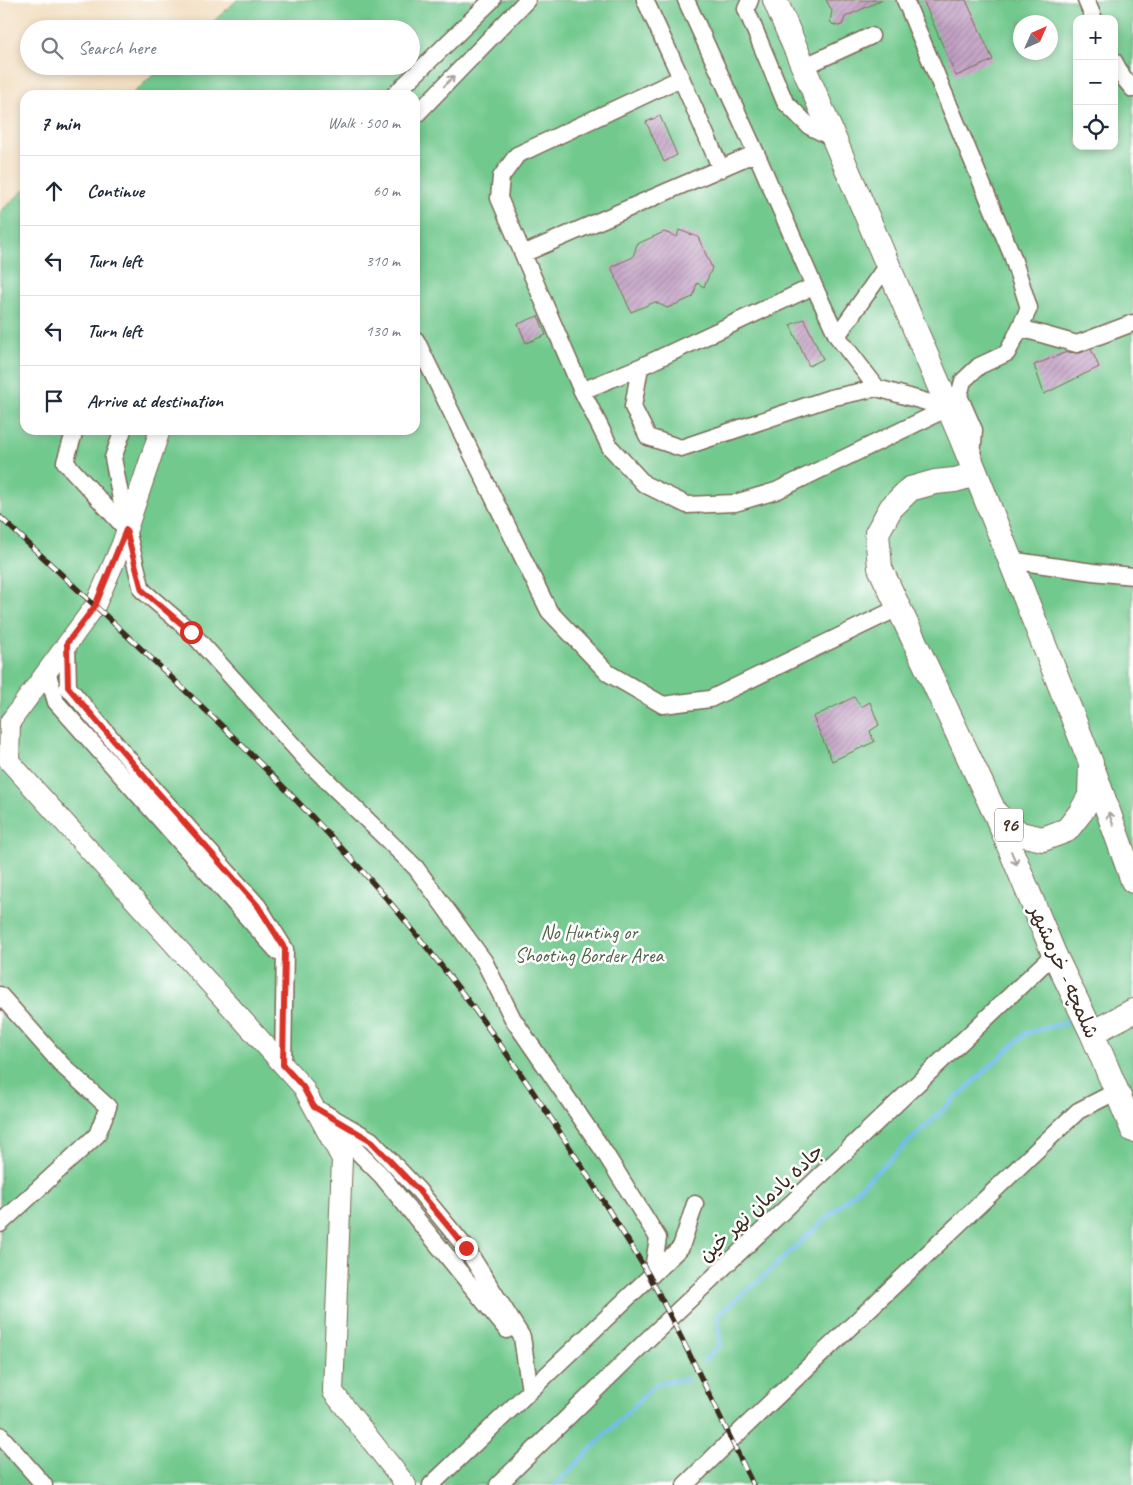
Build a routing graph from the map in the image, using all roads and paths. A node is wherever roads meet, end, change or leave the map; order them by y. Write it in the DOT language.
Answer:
graph roads {
  1 [pos="492,0"];
  2 [pos="527,0"];
  3 [pos="645,0"];
  4 [pos="686,0"];
  5 [pos="750,0"];
  6 [pos="775,0"];
  7 [pos="905,0"];
  8 [pos="1086,0"];
  9 [pos="1092,15"];
  10 [pos="871,36"];
  11 [pos="803,67"];
  12 [pos="1118,68"];
  13 [pos="420,70"];
  14 [pos="415,75"];
  15 [pos="681,78"];
  16 [pos="1133,89"];
  17 [pos="399,90"];
  18 [pos="420,111"];
  19 [pos="833,138"];
  20 [pos="756,153"];
  21 [pos="721,169"];
  22 [pos="523,254"];
  23 [pos="887,265"];
  24 [pos="814,286"];
  25 [pos="1133,323"];
  26 [pos="1020,328"];
  27 [pos="837,336"];
  28 [pos="420,349"];
  29 [pos="640,367"];
  30 [pos="877,388"];
  31 [pos="582,391"];
  32 [pos="948,408"];
  33 [pos="73,435"];
  34 [pos="121,435"];
  35 [pos="158,435"];
  36 [pos="974,469"];
  37 [pos="126,530"];
  38 [pos="1009,560"];
  39 [pos="1133,576"];
  40 [pos="898,608"];
  41 [pos="67,643"];
  42 [pos="47,671"];
  43 [pos="5,729"];
  44 [pos="1091,763"];
  45 [pos="995,813"];
  46 [pos="1133,881"];
  47 [pos="1054,954"];
  48 [pos="285,959"];
  49 [pos="0,996"];
  50 [pos="1133,1011"];
  51 [pos="1092,1033"];
  52 [pos="283,1065"];
  53 [pos="1117,1091"];
  54 [pos="314,1107"];
  55 [pos="1133,1130"];
  56 [pos="695,1204"];
  57 [pos="0,1224"];
  58 [pos="652,1275"];
  59 [pos="530,1391"];
  60 [pos="0,1435"];
  61 [pos="44,1485"];
  62 [pos="406,1485"];
  63 [pos="431,1485"];
  64 [pos="498,1485"];
  65 [pos="685,1485"];
  1 -- 13 [label="street"];
  18 -- 2 [label="street, one-way"];
  3 -- 15 [label="street"];
  4 -- 20 [label="street"];
  5 -- 19 [label="street"];
  6 -- 11 [label="highway"];
  7 -- 26 [label="street"];
  8 -- 9 [label="street"];
  10 -- 11 [label="street"];
  11 -- 19 [label="highway"];
  12 -- 16 [label="street"];
  14 -- 17 [label="street"];
  15 -- 21 [label="street"];
  15 -- 22 [label="street"];
  19 -- 23 [label="highway"];
  20 -- 21 [label="street"];
  20 -- 24 [label="street"];
  21 -- 22 [label="street"];
  22 -- 31 [label="street"];
  23 -- 27 [label="street"];
  23 -- 32 [label="highway"];
  24 -- 27 [label="street"];
  24 -- 29 [label="street"];
  25 -- 26 [label="street"];
  26 -- 36 [label="street"];
  27 -- 30 [label="street"];
  28 -- 40 [label="street"];
  29 -- 30 [label="street"];
  29 -- 31 [label="street"];
  30 -- 32 [label="street"];
  31 -- 32 [label="street"];
  32 -- 36 [label="highway"];
  33 -- 37 [label="street"];
  34 -- 37 [label="street"];
  35 -- 37 [label="main road"];
  36 -- 38 [label="highway, 96"];
  36 -- 40 [label="highway, 96"];
  37 -- 41 [label="main road"];
  37 -- 58 [label="street"];
  38 -- 39 [label="street"];
  38 -- 44 [label="highway, 96"];
  40 -- 45 [label="highway, 96"];
  41 -- 42 [label="main road"];
  41 -- 48 [label="street"];
  42 -- 43 [label="main road"];
  42 -- 48 [label="street"];
  43 -- 52 [label="main road"];
  44 -- 45 [label="highway, 96"];
  46 -- 44 [label="highway, 96, one-way"];
  45 -- 47 [label="highway, شلمچه - خرمشهر / 96, one-way"];
  47 -- 51 [label="highway, شلمچه - خرمشهر / 96"];
  47 -- 64 [label="street, جاده یادمان نهر خین"];
  48 -- 52 [label="street"];
  49 -- 57 [label="street"];
  50 -- 51 [label="highway"];
  51 -- 53 [label="highway, شلمچه - خرمشهر / 96"];
  52 -- 54 [label="main road"];
  53 -- 55 [label="highway, شلمچه - خرمشهر / 96"];
  53 -- 65 [label="street"];
  54 -- 59 [label="street"];
  54 -- 62 [label="main road"];
  56 -- 58 [label="street"];
  58 -- 59 [label="street"];
  59 -- 63 [label="street"];
  60 -- 61 [label="street"];
}
